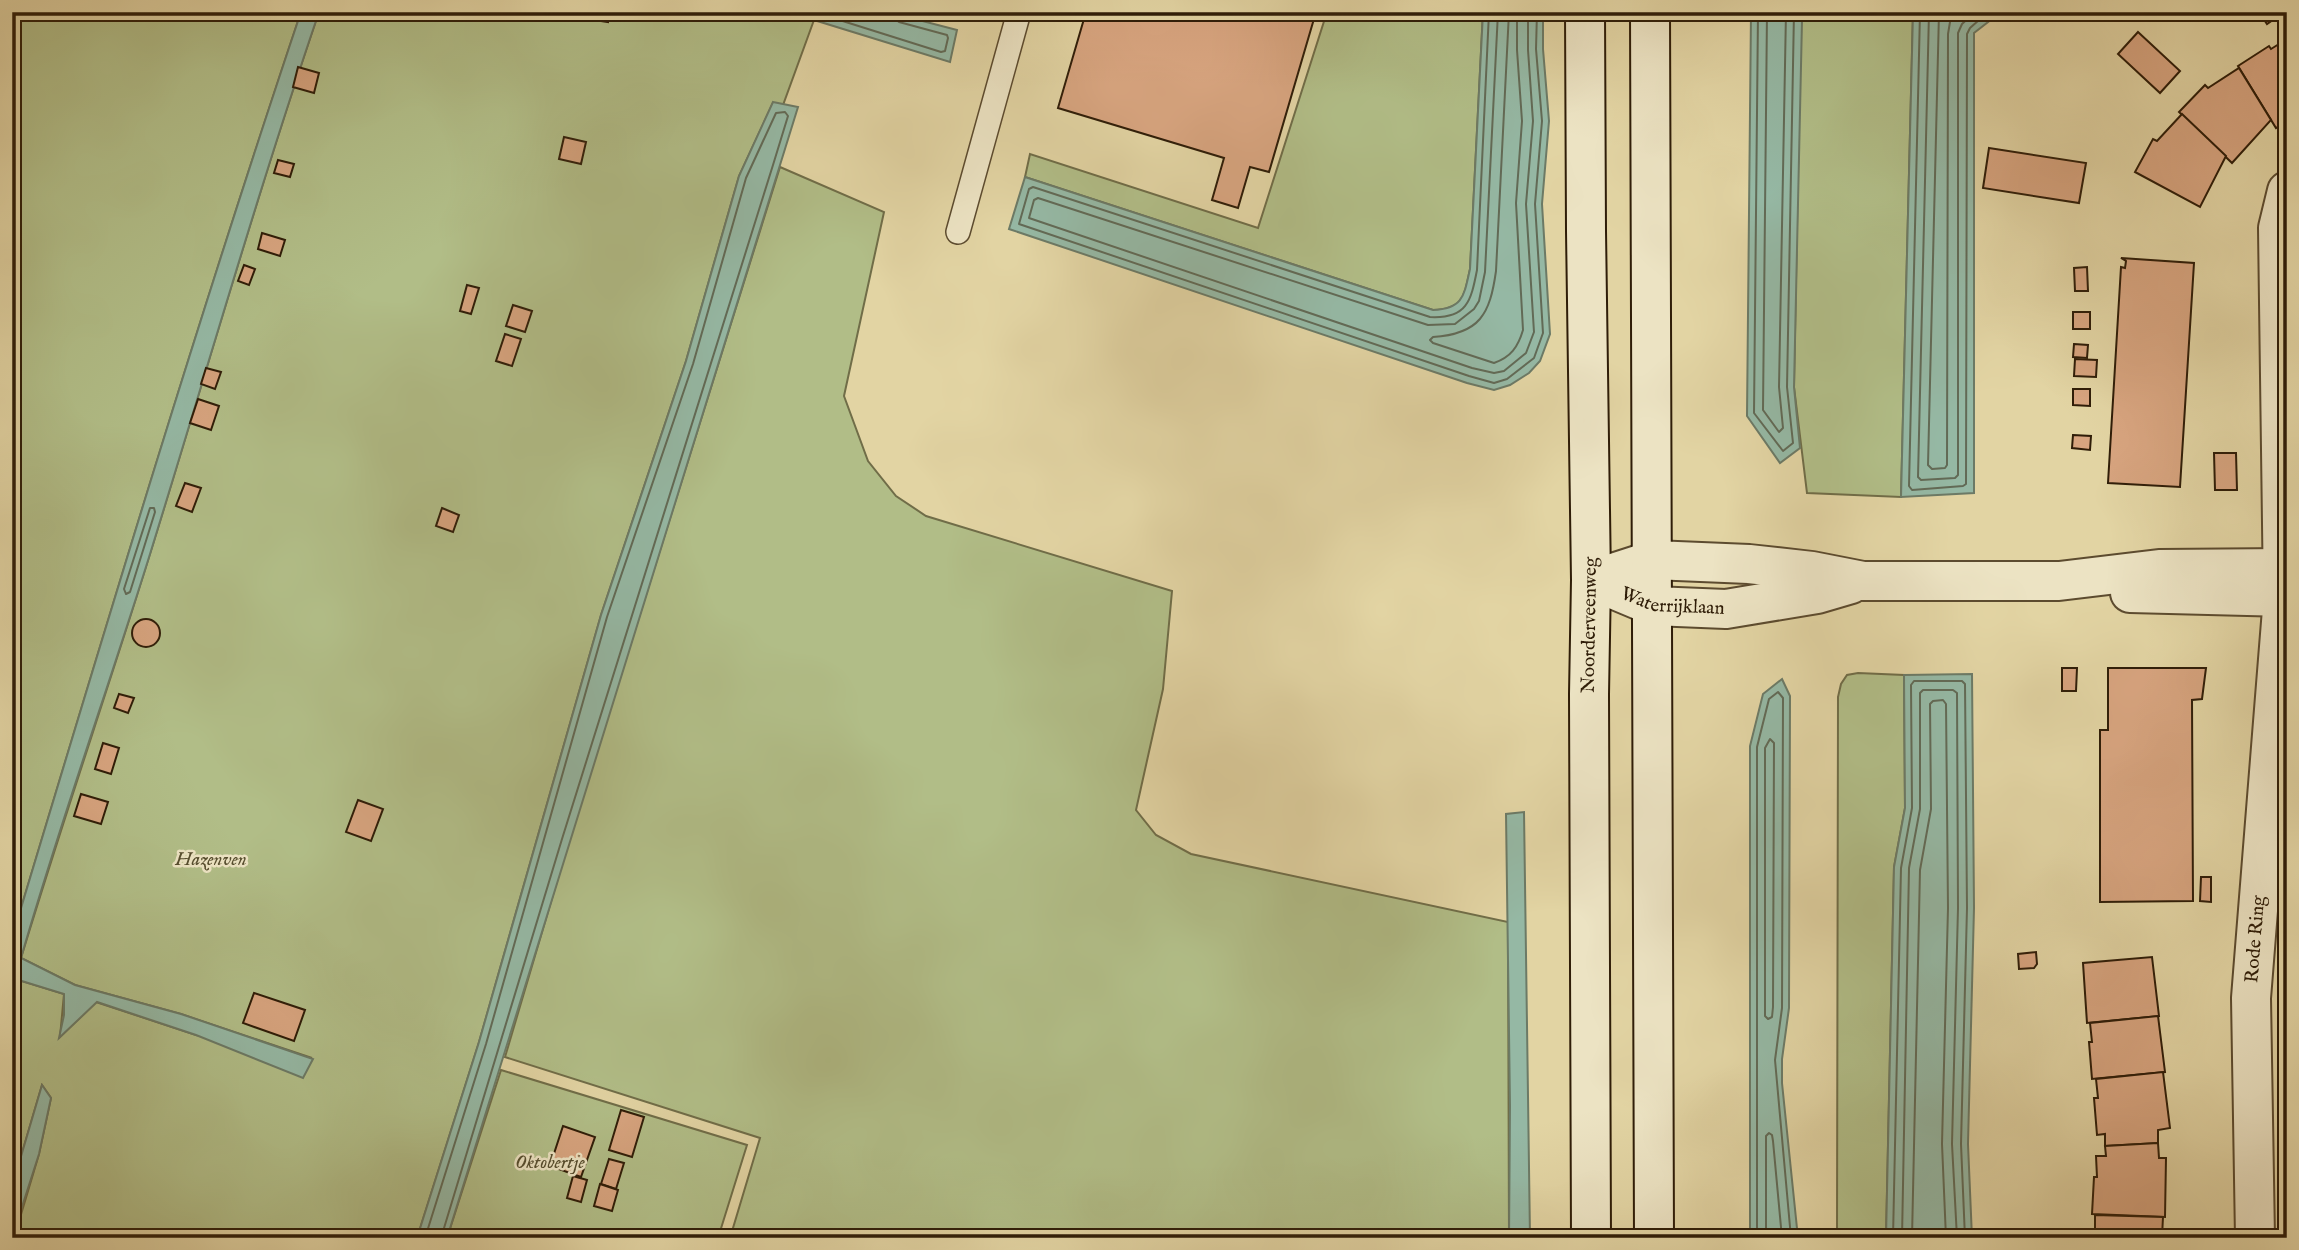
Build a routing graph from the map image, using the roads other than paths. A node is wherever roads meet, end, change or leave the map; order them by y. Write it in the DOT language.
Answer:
graph roads {
  1 [pos="1019,12"];
  2 [pos="1586,12"];
  3 [pos="1650,12"];
  4 [pos="2287,191"];
  5 [pos="958,232"];
  6 [pos="1653,560"];
  7 [pos="1591,580"];
  8 [pos="1863,581"];
  9 [pos="2285,583"];
  10 [pos="1653,606"];
  11 [pos="1591,1238"];
  12 [pos="1654,1238"];
  13 [pos="2255,1238"];
  1 -- 5 [label="lane"];
  2 -- 7 [label="street, Noorderveenweg"];
  3 -- 6 [label="street"];
  4 -- 9 [label="street, Rode Ring"];
  6 -- 7 [label="street, Waterrijklaan"];
  6 -- 8 [label="street, Waterrijklaan"];
  6 -- 10 [label="street"];
  7 -- 10 [label="street, Waterrijklaan"];
  7 -- 11 [label="street, Noorderveenweg"];
  8 -- 9 [label="street, Waterrijklaan"];
  8 -- 10 [label="street, Waterrijklaan"];
  9 -- 13 [label="street, Rode Ring"];
  10 -- 12 [label="street"];
}
